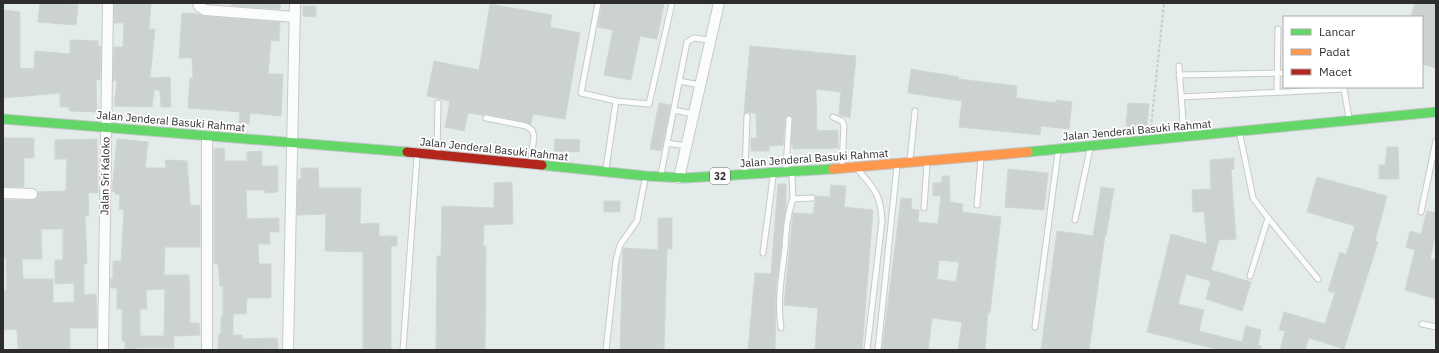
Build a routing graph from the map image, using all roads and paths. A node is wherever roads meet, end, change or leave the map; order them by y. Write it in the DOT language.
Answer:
graph roads {
  1 [pos="108,3"];
  2 [pos="198,3"];
  3 [pos="295,3"];
  4 [pos="598,3"];
  5 [pos="672,3"];
  6 [pos="719,3"];
  7 [pos="1164,3"];
  8 [pos="294,17"];
  9 [pos="1278,29"];
  10 [pos="710,40"];
  11 [pos="1179,66"];
  12 [pos="1276,73"];
  13 [pos="1283,73"];
  14 [pos="1179,75"];
  15 [pos="679,81"];
  16 [pos="700,85"];
  17 [pos="1344,88"];
  18 [pos="1277,92"];
  19 [pos="1181,97"];
  20 [pos="616,101"];
  21 [pos="438,103"];
  22 [pos="674,110"];
  23 [pos="915,111"];
  24 [pos="1436,112"];
  25 [pos="693,114"];
  26 [pos="747,116"];
  27 [pos="833,116"];
  28 [pos="486,118"];
  29 [pos="3,119"];
  30 [pos="789,119"];
  31 [pos="1349,121"];
  32 [pos="106,128"];
  33 [pos="1239,132"];
  34 [pos="207,136"];
  35 [pos="1185,138"];
  36 [pos="1149,141"];
  37 [pos="1436,141"];
  38 [pos="667,143"];
  39 [pos="292,144"];
  40 [pos="686,146"];
  41 [pos="1090,146"];
  42 [pos="1059,149"];
  43 [pos="418,153"];
  44 [pos="438,155"];
  45 [pos="981,156"];
  46 [pos="927,160"];
  47 [pos="909,162"];
  48 [pos="898,163"];
  49 [pos="531,164"];
  50 [pos="856,167"];
  51 [pos="842,168"];
  52 [pos="606,172"];
  53 [pos="789,173"];
  54 [pos="773,174"];
  55 [pos="646,176"];
  56 [pos="660,176"];
  57 [pos="744,176"];
  58 [pos="679,178"];
  59 [pos="3,194"];
  60 [pos="32,194"];
  61 [pos="812,198"];
  62 [pos="793,199"];
  63 [pos="977,205"];
  64 [pos="924,208"];
  65 [pos="1421,212"];
  66 [pos="1268,218"];
  67 [pos="1075,220"];
  68 [pos="763,253"];
  69 [pos="1250,276"];
  70 [pos="1318,279"];
  71 [pos="1422,324"];
  72 [pos="1436,327"];
  73 [pos="781,328"];
  74 [pos="1035,328"];
  75 [pos="103,350"];
  76 [pos="207,350"];
  77 [pos="288,350"];
  78 [pos="403,350"];
  79 [pos="606,350"];
  80 [pos="867,350"];
  81 [pos="878,350"];
  1 -- 32 [label="street, Jalan Sri Kaloko"];
  2 -- 8 [label="street"];
  3 -- 8 [label="street"];
  4 -- 20 [label="lane"];
  5 -- 20 [label="lane"];
  6 -- 10 [label="street"];
  7 -- 36 [label="path"];
  8 -- 39 [label="street"];
  9 -- 12 [label="lane"];
  10 -- 15 [label="lane"];
  10 -- 16 [label="street"];
  11 -- 14 [label="lane"];
  12 -- 13 [label="lane"];
  12 -- 14 [label="lane"];
  12 -- 18 [label="lane"];
  14 -- 19 [label="lane"];
  15 -- 16 [label="lane"];
  15 -- 22 [label="lane"];
  16 -- 25 [label="street"];
  17 -- 18 [label="lane"];
  17 -- 31 [label="lane"];
  18 -- 19 [label="lane"];
  19 -- 35 [label="lane"];
  20 -- 52 [label="lane"];
  21 -- 44 [label="lane"];
  22 -- 25 [label="lane"];
  22 -- 38 [label="lane"];
  23 -- 47 [label="lane"];
  24 -- 31 [label="highway, Jalan Jenderal Basuki Rahmat / 32"];
  25 -- 40 [label="street"];
  26 -- 57 [label="lane"];
  27 -- 51 [label="lane"];
  28 -- 49 [label="lane"];
  29 -- 32 [label="highway, Jalan Jenderal Basuki Rahmat / 32"];
  30 -- 53 [label="lane"];
  31 -- 33 [label="highway, Jalan Jenderal Basuki Rahmat / 32"];
  32 -- 34 [label="highway, Jalan Jenderal Basuki Rahmat / 32"];
  32 -- 75 [label="street, Jalan Sri Kaloko"];
  33 -- 35 [label="highway, Jalan Jenderal Basuki Rahmat / 32"];
  33 -- 66 [label="lane"];
  34 -- 39 [label="highway, Jalan Jenderal Basuki Rahmat / 32"];
  34 -- 76 [label="street"];
  35 -- 36 [label="highway, Jalan Jenderal Basuki Rahmat / 32"];
  36 -- 41 [label="highway, Jalan Jenderal Basuki Rahmat / 32"];
  37 -- 65 [label="lane"];
  38 -- 40 [label="lane"];
  38 -- 56 [label="lane"];
  39 -- 43 [label="highway, Jalan Jenderal Basuki Rahmat / 32"];
  39 -- 77 [label="street"];
  40 -- 58 [label="street"];
  41 -- 42 [label="highway, Jalan Jenderal Basuki Rahmat / 32"];
  41 -- 67 [label="lane"];
  42 -- 45 [label="highway, Jalan Jenderal Basuki Rahmat / 32"];
  42 -- 74 [label="lane"];
  43 -- 44 [label="highway, Jalan Jenderal Basuki Rahmat / 32"];
  43 -- 78 [label="lane"];
  44 -- 49 [label="highway, Jalan Jenderal Basuki Rahmat / 32"];
  45 -- 46 [label="highway, Jalan Jenderal Basuki Rahmat / 32"];
  45 -- 63 [label="lane"];
  46 -- 47 [label="highway, Jalan Jenderal Basuki Rahmat / 32"];
  46 -- 64 [label="lane"];
  47 -- 48 [label="highway, Jalan Jenderal Basuki Rahmat / 32"];
  48 -- 50 [label="highway, Jalan Jenderal Basuki Rahmat / 32"];
  48 -- 81 [label="lane"];
  49 -- 52 [label="highway, Jalan Jenderal Basuki Rahmat / 32"];
  50 -- 51 [label="highway, Jalan Jenderal Basuki Rahmat / 32"];
  50 -- 80 [label="lane"];
  51 -- 53 [label="highway, Jalan Jenderal Basuki Rahmat / 32"];
  52 -- 55 [label="highway, Jalan Jenderal Basuki Rahmat / 32"];
  53 -- 54 [label="highway, Jalan Jenderal Basuki Rahmat / 32"];
  53 -- 62 [label="lane"];
  54 -- 57 [label="highway, Jalan Jenderal Basuki Rahmat / 32"];
  54 -- 68 [label="lane"];
  55 -- 56 [label="highway, Jalan Jenderal Basuki Rahmat / 32"];
  55 -- 79 [label="lane"];
  56 -- 58 [label="highway, Jalan Jenderal Basuki Rahmat / 32"];
  57 -- 58 [label="highway, Jalan Jenderal Basuki Rahmat / 32"];
  59 -- 60 [label="street"];
  61 -- 62 [label="lane"];
  62 -- 73 [label="lane"];
  66 -- 69 [label="lane"];
  66 -- 70 [label="lane"];
  71 -- 72 [label="lane"];
}
